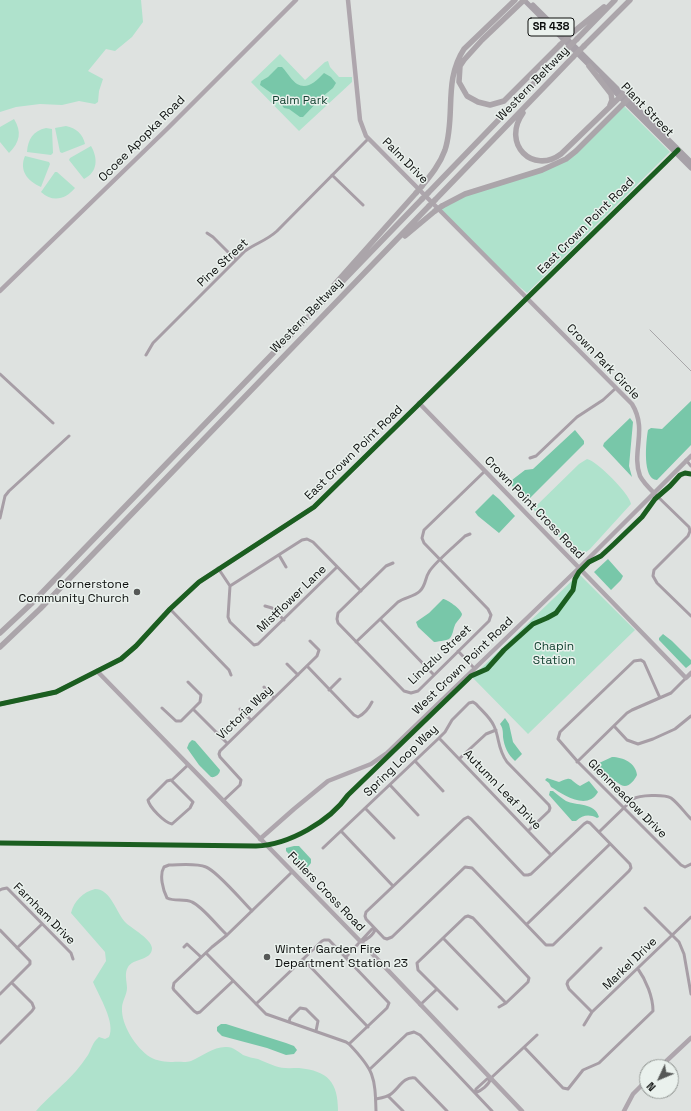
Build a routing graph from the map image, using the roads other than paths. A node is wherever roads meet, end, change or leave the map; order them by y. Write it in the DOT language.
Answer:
graph roads {
  1 [pos="296,0"];
  2 [pos="348,0"];
  3 [pos="514,0"];
  4 [pos="524,0"];
  5 [pos="528,0"];
  6 [pos="613,0"];
  7 [pos="630,0"];
  8 [pos="578,52"];
  9 [pos="589,66"];
  10 [pos="622,95"];
  11 [pos="626,100"];
  12 [pos="530,103"];
  13 [pos="607,110"];
  14 [pos="368,139"];
  15 [pos="677,151"];
  16 [pos="691,162"];
  17 [pos="691,168"];
  18 [pos="332,175"];
  19 [pos="363,205"];
  20 [pos="207,233"];
  21 [pos="236,260"];
  22 [pos="362,276"];
  23 [pos="0,291"];
  24 [pos="527,298"];
  25 [pos="278,349"];
  26 [pos="146,355"];
  27 [pos="0,374"];
  28 [pos="616,388"];
  29 [pos="419,403"];
  30 [pos="53,423"];
  31 [pos="69,436"];
  32 [pos="691,456"];
  33 [pos="530,458"];
  34 [pos="686,460"];
  35 [pos="691,466"];
  36 [pos="485,470"];
  37 [pos="654,493"];
  38 [pos="0,518"];
  39 [pos="470,534"];
  40 [pos="279,555"];
  41 [pos="441,560"];
  42 [pos="393,563"];
  43 [pos="286,567"];
  44 [pos="337,567"];
  45 [pos="218,568"];
  46 [pos="579,568"];
  47 [pos="230,586"];
  48 [pos="361,591"];
  49 [pos="265,606"];
  50 [pos="170,609"];
  51 [pos="691,616"];
  52 [pos="380,619"];
  53 [pos="284,620"];
  54 [pos="0,634"];
  55 [pos="310,640"];
  56 [pos="356,642"];
  57 [pos="0,647"];
  58 [pos="458,651"];
  59 [pos="287,664"];
  60 [pos="307,666"];
  61 [pos="474,668"];
  62 [pos="97,671"];
  63 [pos="691,673"];
  64 [pos="434,674"];
  65 [pos="231,675"];
  66 [pos="298,675"];
  67 [pos="686,678"];
  68 [pos="340,679"];
  69 [pos="188,682"];
  70 [pos="264,687"];
  71 [pos="329,690"];
  72 [pos="274,698"];
  73 [pos="660,698"];
  74 [pos="372,702"];
  75 [pos="0,704"];
  76 [pos="162,708"];
  77 [pos="193,709"];
  78 [pos="240,709"];
  79 [pos="691,716"];
  80 [pos="251,720"];
  81 [pos="614,726"];
  82 [pos="496,730"];
  83 [pos="439,738"];
  84 [pos="227,743"];
  85 [pos="459,759"];
  86 [pos="415,761"];
  87 [pos="577,762"];
  88 [pos="188,765"];
  89 [pos="172,780"];
  90 [pos="390,785"];
  91 [pos="443,791"];
  92 [pos="223,801"];
  93 [pos="365,808"];
  94 [pos="624,808"];
  95 [pos="418,815"];
  96 [pos="691,819"];
  97 [pos="341,831"];
  98 [pos="528,831"];
  99 [pos="599,832"];
  100 [pos="394,838"];
  101 [pos="260,839"];
  102 [pos="610,844"];
  103 [pos="323,848"];
  104 [pos="551,855"];
  105 [pos="691,864"];
  106 [pos="292,872"];
  107 [pos="393,886"];
  108 [pos="0,890"];
  109 [pos="646,908"];
  110 [pos="252,911"];
  111 [pos="691,917"];
  112 [pos="42,924"];
  113 [pos="527,924"];
  114 [pos="375,929"];
  115 [pos="0,930"];
  116 [pos="227,935"];
  117 [pos="673,935"];
  118 [pos="443,938"];
  119 [pos="361,942"];
  120 [pos="17,948"];
  121 [pos="184,948"];
  122 [pos="602,948"];
  123 [pos="206,953"];
  124 [pos="346,957"];
  125 [pos="201,958"];
  126 [pos="73,959"];
  127 [pos="303,960"];
  128 [pos="638,969"];
  129 [pos="233,980"];
  130 [pos="12,983"];
  131 [pos="437,988"];
  132 [pos="0,994"];
  133 [pos="691,994"];
  134 [pos="506,1003"];
  135 [pos="256,1004"];
  136 [pos="420,1005"];
  137 [pos="499,1007"];
  138 [pos="457,1009"];
  139 [pos="592,1012"];
  140 [pos="289,1022"];
  141 [pos="584,1024"];
  142 [pos="368,1027"];
  143 [pos="316,1031"];
  144 [pos="537,1035"];
  145 [pos="691,1038"];
  146 [pos="0,1043"];
  147 [pos="349,1044"];
  148 [pos="524,1047"];
  149 [pos="669,1059"];
  150 [pos="370,1069"];
  151 [pos="491,1078"];
  152 [pos="639,1088"];
  153 [pos="568,1089"];
  154 [pos="475,1093"];
  155 [pos="569,1093"];
  156 [pos="388,1096"];
  157 [pos="376,1099"];
  158 [pos="376,1111"];
  159 [pos="403,1111"];
  160 [pos="447,1111"];
  161 [pos="492,1111"];
  162 [pos="522,1111"];
  163 [pos="624,1111"];
  1 -- 23 [label="street, Ocoee Apopka Road"];
  2 -- 14 [label="street, Palm Drive"];
  3 -- 25 [label="highway, bridge"];
  4 -- 6 [label="highway, bridge"];
  4 -- 8 [label="main road, SR 438"];
  5 -- 8 [label="main road, SR 438"];
  6 -- 25 [label="highway, Western Beltway, bridge"];
  7 -- 8 [label="highway, Western Beltway"];
  8 -- 9 [label="main road, Plant Street"];
  8 -- 10 [label="main road"];
  8 -- 12 [label="highway, Western Beltway"];
  9 -- 10 [label="main road, Plant Street"];
  9 -- 13 [label="highway"];
  10 -- 11 [label="main road, Plant Street"];
  10 -- 13 [label="highway"];
  11 -- 15 [label="main road, Plant Street"];
  11 -- 22 [label="highway, bridge"];
  12 -- 13 [label="highway"];
  12 -- 22 [label="highway, Western Beltway, bridge"];
  14 -- 18 [label="street, Pine Street"];
  14 -- 24 [label="street, Palm Drive"];
  15 -- 16 [label="main road, Plant Street"];
  15 -- 17 [label="main road, Plant Street"];
  15 -- 24 [label="street, East Crown Point Road"];
  18 -- 19 [label="street"];
  18 -- 21 [label="street, Pine Street"];
  20 -- 21 [label="street"];
  21 -- 26 [label="street, Pine Street"];
  22 -- 57 [label="highway, Western Beltway"];
  24 -- 28 [label="street, Crown Park Circle"];
  24 -- 29 [label="street, East Crown Point Road"];
  25 -- 54 [label="highway, Western Beltway"];
  27 -- 30 [label="street"];
  28 -- 33 [label="street"];
  28 -- 37 [label="street, Crown Park Circle"];
  29 -- 36 [label="street, Crown Point Cross Road"];
  29 -- 45 [label="street, East Crown Point Road"];
  31 -- 38 [label="street"];
  32 -- 34 [label="street, West Crown Point Road"];
  34 -- 35 [label="street"];
  34 -- 37 [label="street, West Crown Point Road"];
  36 -- 41 [label="street"];
  36 -- 46 [label="street, Crown Point Cross Road"];
  37 -- 46 [label="street, West Crown Point Road"];
  37 -- 51 [label="street, Crown Park Circle"];
  39 -- 41 [label="street"];
  40 -- 43 [label="street"];
  40 -- 44 [label="street"];
  40 -- 47 [label="street"];
  41 -- 52 [label="street"];
  41 -- 58 [label="street, Lindzlu Street"];
  42 -- 48 [label="street, Lindzlu Street"];
  44 -- 48 [label="street"];
  44 -- 53 [label="street, Mistflower Lane"];
  45 -- 47 [label="street"];
  45 -- 50 [label="street, East Crown Point Road"];
  46 -- 61 [label="street, West Crown Point Road"];
  46 -- 67 [label="street, Crown Point Cross Road"];
  47 -- 53 [label="street, Mistflower Lane"];
  48 -- 56 [label="street, Lindzlu Street"];
  49 -- 53 [label="street"];
  50 -- 62 [label="street, East Crown Point Road"];
  50 -- 65 [label="street"];
  52 -- 56 [label="street"];
  52 -- 64 [label="street"];
  55 -- 60 [label="street, Victoria Way"];
  56 -- 64 [label="street, Lindzlu Street"];
  58 -- 61 [label="street"];
  58 -- 64 [label="street, Lindzlu Street"];
  59 -- 66 [label="street"];
  60 -- 66 [label="street, Victoria Way"];
  60 -- 71 [label="street"];
  61 -- 101 [label="street, West Crown Point Road"];
  62 -- 75 [label="street, East Crown Point Road"];
  62 -- 88 [label="street, Fullers Cross Road"];
  63 -- 67 [label="street"];
  66 -- 72 [label="street, Victoria Way"];
  67 -- 73 [label="street"];
  68 -- 71 [label="street"];
  69 -- 77 [label="street"];
  70 -- 72 [label="street"];
  71 -- 74 [label="street"];
  72 -- 80 [label="street, Victoria Way"];
  73 -- 81 [label="street"];
  73 -- 87 [label="street, Glenmeadow Drive"];
  76 -- 77 [label="street"];
  77 -- 84 [label="street"];
  78 -- 80 [label="street"];
  79 -- 81 [label="street"];
  80 -- 84 [label="street, Victoria Way"];
  81 -- 87 [label="street"];
  82 -- 83 [label="street, Spring Loop Way"];
  82 -- 85 [label="street"];
  82 -- 98 [label="street, Spring Loop Way"];
  83 -- 85 [label="street, Autumn Leaf Drive"];
  83 -- 86 [label="street, Spring Loop Way"];
  84 -- 92 [label="street, Victoria Way"];
  85 -- 98 [label="street, Autumn Leaf Drive"];
  86 -- 90 [label="street, Spring Loop Way"];
  86 -- 91 [label="street"];
  87 -- 94 [label="street, Glenmeadow Drive"];
  88 -- 89 [label="street"];
  88 -- 92 [label="street, Fullers Cross Road"];
  89 -- 89 [label="street"];
  90 -- 93 [label="street, Spring Loop Way"];
  90 -- 95 [label="street"];
  92 -- 101 [label="street, Fullers Cross Road"];
  93 -- 97 [label="street, Spring Loop Way"];
  93 -- 100 [label="street"];
  94 -- 96 [label="street"];
  94 -- 99 [label="street"];
  94 -- 105 [label="street, Glenmeadow Drive"];
  97 -- 103 [label="street, Spring Loop Way"];
  97 -- 107 [label="street"];
  98 -- 104 [label="street, Autumn Leaf Drive"];
  99 -- 102 [label="street"];
  99 -- 104 [label="street"];
  101 -- 106 [label="street, Fullers Cross Road"];
  102 -- 113 [label="street"];
  102 -- 113 [label="street"];
  104 -- 107 [label="street"];
  106 -- 110 [label="street"];
  106 -- 119 [label="street, Fullers Cross Road"];
  107 -- 114 [label="street"];
  108 -- 112 [label="street, Farnham Drive"];
  109 -- 117 [label="street"];
  110 -- 116 [label="street"];
  110 -- 116 [label="street"];
  111 -- 117 [label="street, Markel Drive"];
  112 -- 120 [label="street"];
  112 -- 126 [label="street, Farnham Drive"];
  113 -- 114 [label="street"];
  114 -- 119 [label="street"];
  115 -- 120 [label="street"];
  116 -- 123 [label="street"];
  117 -- 128 [label="street, Markel Drive"];
  117 -- 133 [label="street"];
  118 -- 131 [label="street"];
  118 -- 134 [label="street"];
  118 -- 134 [label="street"];
  119 -- 124 [label="street"];
  119 -- 136 [label="street, Fullers Cross Road"];
  120 -- 130 [label="street"];
  121 -- 125 [label="street"];
  122 -- 139 [label="street"];
  123 -- 125 [label="street"];
  123 -- 129 [label="street"];
  124 -- 127 [label="street"];
  124 -- 142 [label="street"];
  125 -- 129 [label="street"];
  127 -- 135 [label="street"];
  127 -- 142 [label="street"];
  128 -- 139 [label="street, Markel Drive"];
  128 -- 153 [label="street"];
  129 -- 135 [label="street"];
  130 -- 132 [label="street"];
  130 -- 146 [label="street"];
  131 -- 136 [label="street"];
  131 -- 138 [label="street"];
  134 -- 137 [label="street"];
  135 -- 140 [label="street"];
  136 -- 151 [label="street, Fullers Cross Road"];
  139 -- 141 [label="street, Markel Drive"];
  140 -- 143 [label="street"];
  140 -- 143 [label="street"];
  142 -- 147 [label="street"];
  143 -- 147 [label="street"];
  144 -- 148 [label="street"];
  145 -- 149 [label="street"];
  147 -- 150 [label="street"];
  148 -- 151 [label="street"];
  148 -- 153 [label="street"];
  150 -- 154 [label="street"];
  150 -- 157 [label="street"];
  151 -- 154 [label="street"];
  151 -- 162 [label="street, Fullers Cross Road"];
  152 -- 163 [label="street"];
  153 -- 155 [label="street"];
  154 -- 161 [label="street"];
  156 -- 157 [label="street"];
  156 -- 159 [label="street"];
  156 -- 160 [label="street"];
  157 -- 158 [label="street"];
}
